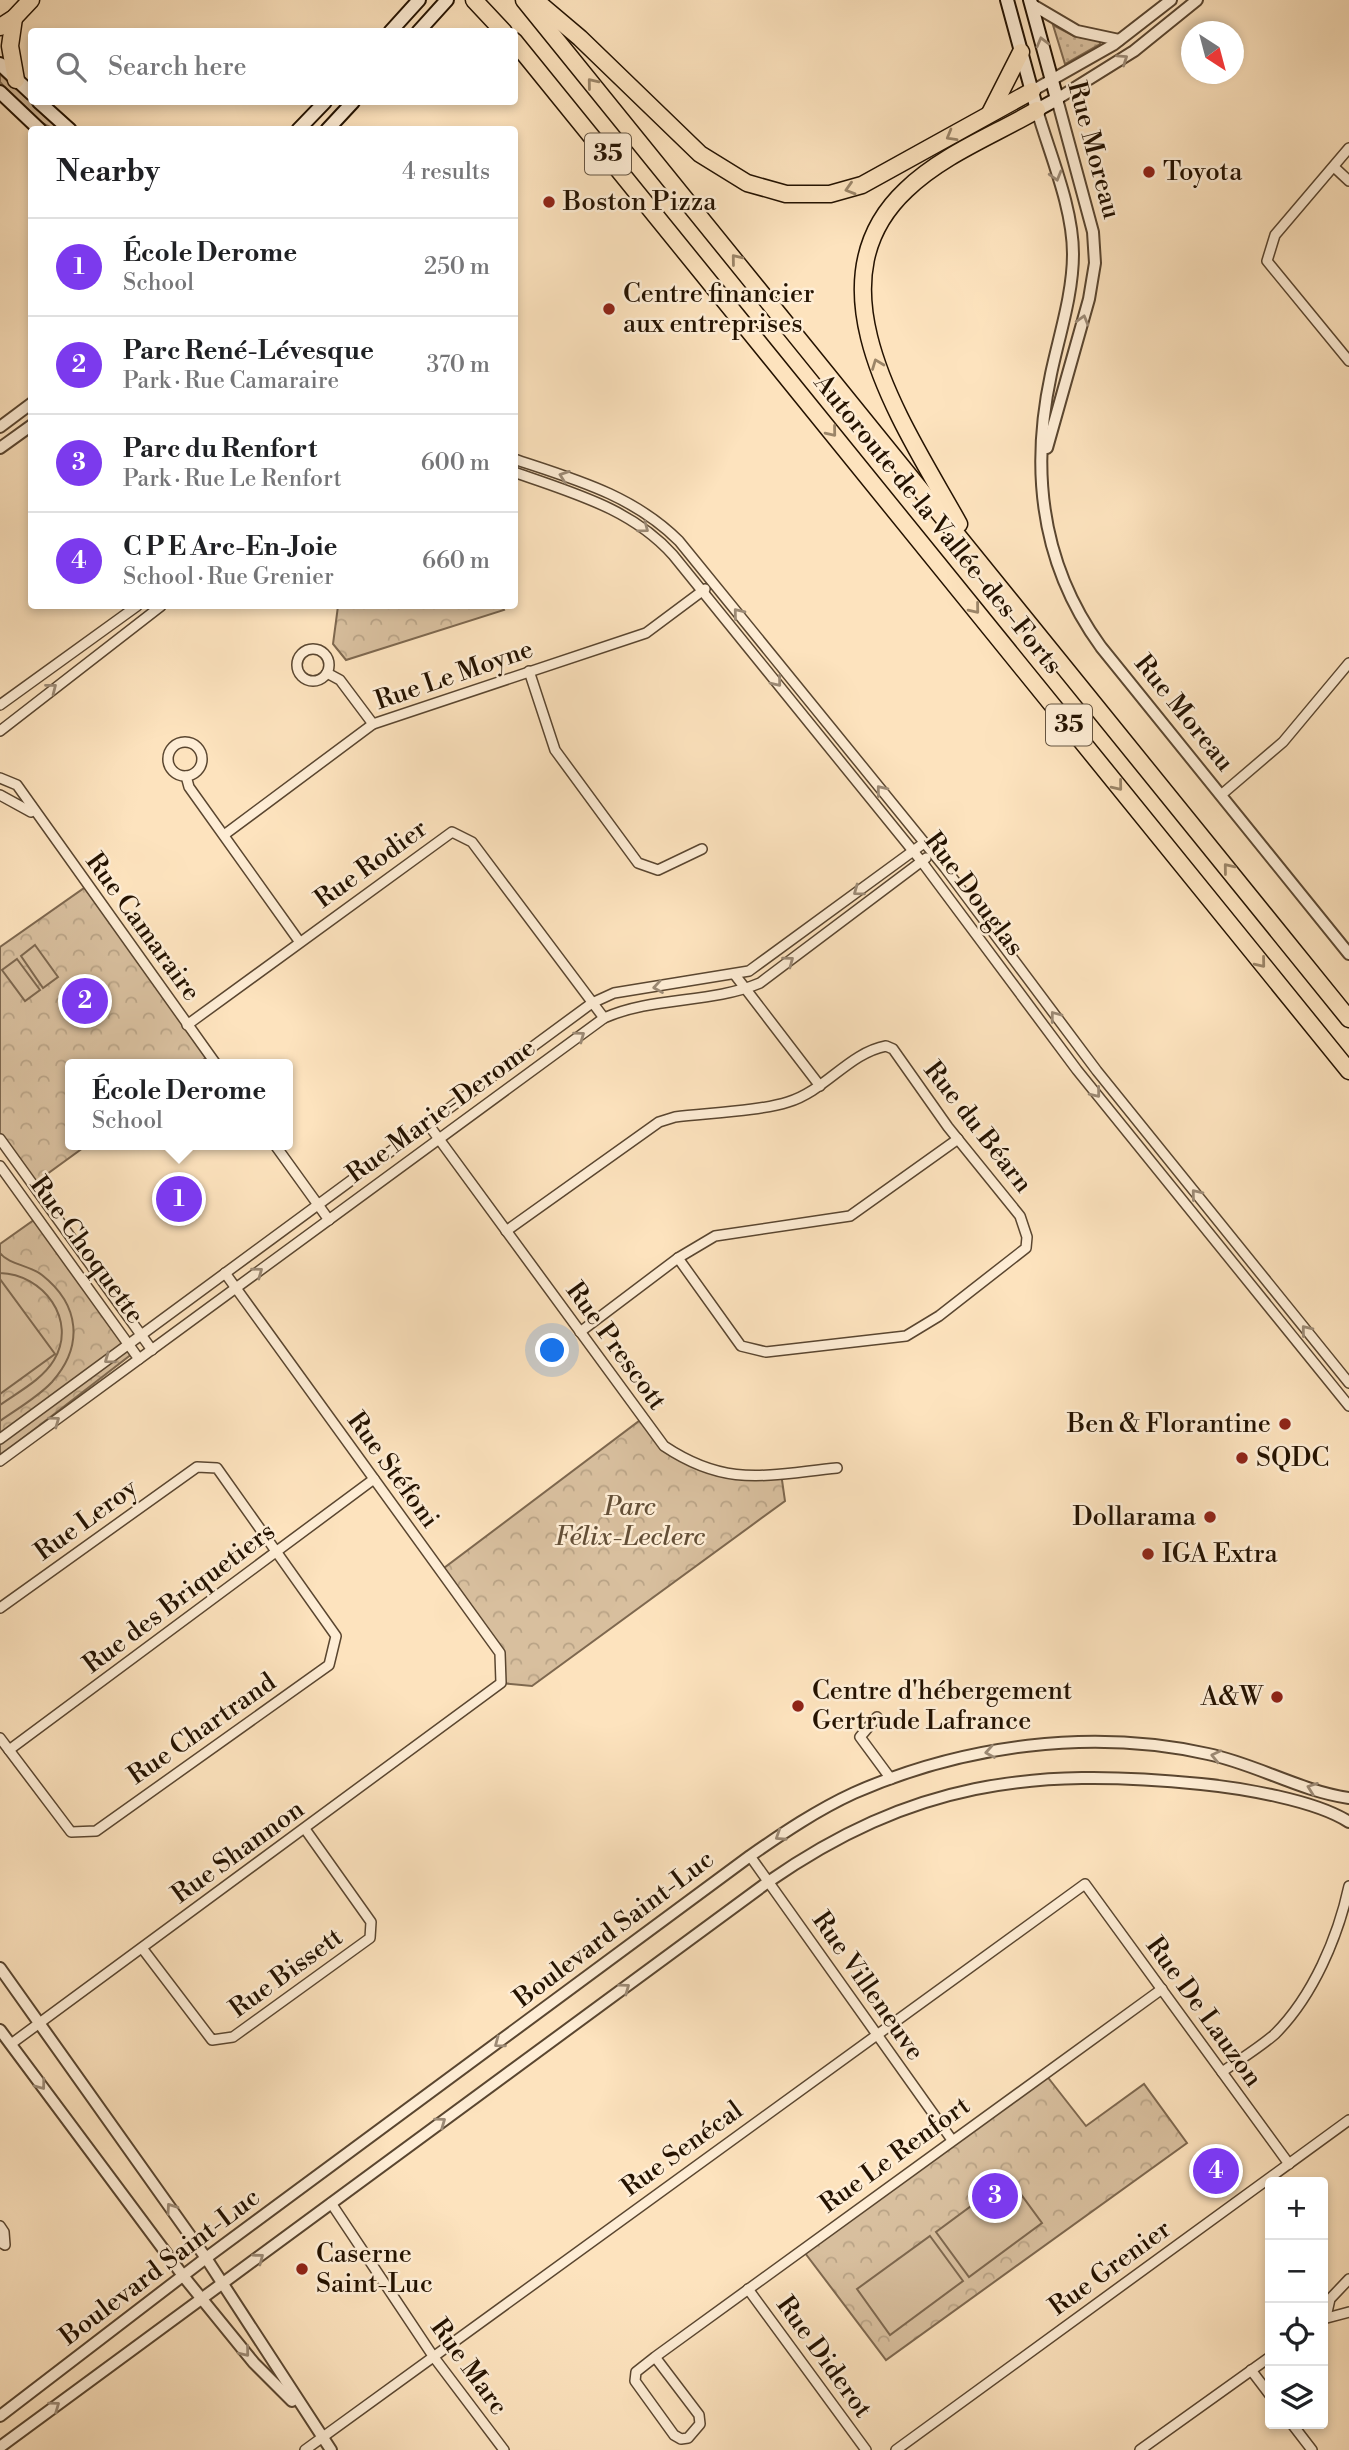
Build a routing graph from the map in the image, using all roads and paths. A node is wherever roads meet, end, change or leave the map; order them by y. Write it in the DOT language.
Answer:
graph roads {
  1 [pos="31,0"];
  2 [pos="419,0"];
  3 [pos="477,0"];
  4 [pos="524,0"];
  5 [pos="535,0"];
  6 [pos="1007,0"];
  7 [pos="1171,0"];
  8 [pos="1197,0"];
  9 [pos="1031,2"];
  10 [pos="443,5"];
  11 [pos="7,23"];
  12 [pos="394,28"];
  13 [pos="422,28"];
  14 [pos="502,28"];
  15 [pos="1119,40"];
  16 [pos="518,45"];
  17 [pos="1021,52"];
  18 [pos="0,64"];
  19 [pos="16,80"];
  20 [pos="1052,80"];
  21 [pos="28,90"];
  22 [pos="1032,91"];
  23 [pos="0,92"];
  24 [pos="1056,99"];
  25 [pos="43,105"];
  26 [pos="322,105"];
  27 [pos="350,105"];
  28 [pos="1037,110"];
  29 [pos="990,113"];
  30 [pos="36,126"];
  31 [pos="66,126"];
  32 [pos="302,126"];
  33 [pos="331,126"];
  34 [pos="1349,148"];
  35 [pos="1334,167"];
  36 [pos="1349,181"];
  37 [pos="1349,361"];
  38 [pos="28,406"];
  39 [pos="0,427"];
  40 [pos="28,428"];
  41 [pos="0,448"];
  42 [pos="518,460"];
  43 [pos="518,473"];
  44 [pos="1040,474"];
  45 [pos="978,560"];
  46 [pos="713,583"];
  47 [pos="703,591"];
  48 [pos="132,609"];
  49 [pos="157,609"];
  50 [pos="99,634"];
  51 [pos="109,644"];
  52 [pos="1349,663"];
  53 [pos="530,671"];
  54 [pos="327,673"];
  55 [pos="0,705"];
  56 [pos="373,724"];
  57 [pos="0,731"];
  58 [pos="186,776"];
  59 [pos="0,778"];
  60 [pos="0,794"];
  61 [pos="1221,795"];
  62 [pos="36,815"];
  63 [pos="224,835"];
  64 [pos="924,843"];
  65 [pos="702,849"];
  66 [pos="914,851"];
  67 [pos="933,853"];
  68 [pos="922,862"];
  69 [pos="299,941"];
  70 [pos="1349,954"];
  71 [pos="735,975"];
  72 [pos="746,989"];
  73 [pos="592,1003"];
  74 [pos="604,1018"];
  75 [pos="1349,1018"];
  76 [pos="187,1025"];
  77 [pos="212,1059"];
  78 [pos="1349,1071"];
  79 [pos="820,1086"];
  80 [pos="428,1124"];
  81 [pos="0,1139"];
  82 [pos="439,1139"];
  83 [pos="958,1139"];
  84 [pos="279,1150"];
  85 [pos="0,1166"];
  86 [pos="318,1205"];
  87 [pos="329,1220"];
  88 [pos="506,1231"];
  89 [pos="678,1258"];
  90 [pos="225,1273"];
  91 [pos="235,1288"];
  92 [pos="580,1332"];
  93 [pos="142,1335"];
  94 [pos="129,1344"];
  95 [pos="152,1350"];
  96 [pos="139,1359"];
  97 [pos="1349,1382"];
  98 [pos="1349,1406"];
  99 [pos="0,1439"];
  100 [pos="0,1461"];
  101 [pos="837,1468"];
  102 [pos="373,1479"];
  103 [pos="276,1552"];
  104 [pos="0,1608"];
  105 [pos="490,1694"];
  106 [pos="877,1717"];
  107 [pos="0,1738"];
  108 [pos="9,1750"];
  109 [pos="891,1779"];
  110 [pos="1349,1798"];
  111 [pos="1349,1822"];
  112 [pos="305,1829"];
  113 [pos="750,1856"];
  114 [pos="768,1882"];
  115 [pos="1085,1884"];
  116 [pos="1349,1886"];
  117 [pos="142,1948"];
  118 [pos="0,1968"];
  119 [pos="1162,1989"];
  120 [pos="40,2023"];
  121 [pos="0,2030"];
  122 [pos="877,2034"];
  123 [pos="10,2044"];
  124 [pos="1222,2072"];
  125 [pos="1349,2120"];
  126 [pos="952,2140"];
  127 [pos="1289,2164"];
  128 [pos="331,2203"];
  129 [pos="0,2226"];
  130 [pos="2,2245"];
  131 [pos="206,2258"];
  132 [pos="184,2277"];
  133 [pos="1349,2279"];
  134 [pos="223,2284"];
  135 [pos="748,2289"];
  136 [pos="202,2299"];
  137 [pos="1328,2305"];
  138 [pos="1349,2312"];
  139 [pos="1328,2317"];
  140 [pos="433,2356"];
  141 [pos="655,2357"];
  142 [pos="1265,2361"];
  143 [pos="1251,2371"];
  144 [pos="1265,2389"];
  145 [pos="0,2416"];
  146 [pos="307,2417"];
  147 [pos="1296,2429"];
  148 [pos="322,2438"];
  149 [pos="1,2444"];
  150 [pos="305,2450"];
  151 [pos="331,2450"];
  152 [pos="504,2450"];
  153 [pos="866,2450"];
  154 [pos="896,2450"];
  155 [pos="1140,2450"];
  156 [pos="1312,2450"];
  1 -- 11 [label="highway"];
  2 -- 12 [label="main road"];
  3 -- 14 [label="highway"];
  45 -- 4 [label="highway, Autoroute de la Vallée-des-Forts / 35, one-way"];
  29 -- 5 [label="highway, one-way"];
  6 -- 17 [label="main road, Rue Moreau"];
  7 -- 15 [label="street"];
  24 -- 8 [label="street, one-way"];
  9 -- 15 [label="street"];
  20 -- 9 [label="main road, Rue Moreau, one-way"];
  10 -- 13 [label="main road"];
  11 -- 19 [label="highway"];
  15 -- 20 [label="street"];
  16 -- 78 [label="highway, Autoroute de la Vallée-des-Forts / 35, one-way"];
  17 -- 22 [label="main road, Rue Moreau"];
  17 -- 29 [label="highway"];
  18 -- 19 [label="main road"];
  19 -- 21 [label="main road"];
  20 -- 22 [label="street"];
  20 -- 24 [label="main road, Rue Moreau"];
  22 -- 28 [label="main road, Rue Moreau"];
  22 -- 29 [label="highway"];
  23 -- 30 [label="main road"];
  24 -- 28 [label="main road"];
  44 -- 24 [label="street, Rue Moreau, one-way"];
  25 -- 31 [label="main road"];
  26 -- 32 [label="main road"];
  27 -- 33 [label="main road"];
  28 -- 44 [label="street, Rue Moreau, one-way"];
  45 -- 28 [label="highway, one-way"];
  34 -- 35 [label="street"];
  35 -- 36 [label="street"];
  35 -- 37 [label="street"];
  38 -- 39 [label="street"];
  40 -- 41 [label="street"];
  46 -- 42 [label="street, Rue Douglas, one-way"];
  43 -- 47 [label="street, Rue Douglas, one-way"];
  44 -- 61 [label="street, Rue Moreau"];
  75 -- 45 [label="highway, Autoroute de la Vallée-des-Forts / 35, one-way"];
  46 -- 47 [label="street, Rue Le Moyne"];
  64 -- 46 [label="street, Rue Douglas, one-way"];
  47 -- 53 [label="street, Rue Le Moyne"];
  47 -- 66 [label="street, Rue Douglas, one-way"];
  48 -- 50 [label="street"];
  49 -- 51 [label="street"];
  50 -- 51 [label="street"];
  50 -- 55 [label="street"];
  57 -- 51 [label="street, one-way"];
  52 -- 61 [label="street"];
  53 -- 56 [label="street, Rue Le Moyne"];
  53 -- 65 [label="street"];
  54 -- 56 [label="street"];
  56 -- 63 [label="street, Rue Le Moyne"];
  58 -- 63 [label="street"];
  59 -- 62 [label="street, Rue Camaraire"];
  60 -- 62 [label="street, Rue Camaraire"];
  61 -- 70 [label="street, Rue Moreau"];
  62 -- 76 [label="street, Rue Camaraire"];
  63 -- 69 [label="street"];
  64 -- 66 [label="street, Rue Marie-Derome"];
  64 -- 67 [label="street, Rue Douglas"];
  66 -- 68 [label="street, Rue Douglas"];
  66 -- 71 [label="street, Rue Marie-Derome, one-way"];
  67 -- 68 [label="street, Rue Marie-Derome"];
  97 -- 67 [label="street, Rue Douglas, one-way"];
  72 -- 68 [label="street, Rue Marie-Derome, one-way"];
  68 -- 98 [label="street, Rue Douglas, one-way"];
  69 -- 73 [label="street, Rue Rodier"];
  69 -- 76 [label="street, Rue Rodier"];
  71 -- 72 [label="street"];
  71 -- 73 [label="street, Rue Marie-Derome, one-way"];
  72 -- 74 [label="street, Rue Marie-Derome"];
  72 -- 79 [label="street"];
  73 -- 74 [label="street, Rue Rodier"];
  73 -- 80 [label="street, Rue Marie-Derome"];
  82 -- 74 [label="street, Rue Marie-Derome, one-way"];
  76 -- 77 [label="street, Rue Camaraire"];
  79 -- 83 [label="street, Rue du Béarn"];
  79 -- 88 [label="street, Rue du Béarn"];
  80 -- 82 [label="street, Rue Prescott"];
  80 -- 86 [label="street, Rue Marie-Derome"];
  81 -- 93 [label="street, Rue Choquette"];
  82 -- 87 [label="street, Rue Marie-Derome"];
  82 -- 88 [label="street, Rue Prescott"];
  83 -- 89 [label="street"];
  83 -- 89 [label="street, Rue du Béarn"];
  84 -- 86 [label="street"];
  85 -- 94 [label="street, Rue Choquette"];
  86 -- 87 [label="street"];
  86 -- 90 [label="street, Rue Marie-Derome"];
  91 -- 87 [label="street, Rue Marie-Derome, one-way"];
  88 -- 92 [label="street, Rue Prescott"];
  89 -- 92 [label="street"];
  90 -- 91 [label="street, Rue Stéfoni"];
  90 -- 93 [label="street, Rue Marie-Derome"];
  91 -- 95 [label="street, Rue Marie-Derome"];
  91 -- 102 [label="street, Rue Stéfoni"];
  92 -- 101 [label="street, Rue Prescott"];
  93 -- 94 [label="street, Rue Marie-Derome"];
  93 -- 95 [label="street, Rue Choquette"];
  94 -- 96 [label="street, Rue Choquette"];
  94 -- 99 [label="street, Rue Marie-Derome, one-way"];
  95 -- 96 [label="street, Rue Marie-Derome"];
  100 -- 96 [label="street, Rue Marie-Derome, one-way"];
  102 -- 103 [label="street, Rue des Briquetiers"];
  102 -- 105 [label="street, Rue Stéfoni"];
  103 -- 104 [label="street, Rue Leroy"];
  103 -- 108 [label="street, Rue des Briquetiers"];
  103 -- 108 [label="street, Rue Chartrand"];
  105 -- 112 [label="street, Rue Shannon"];
  106 -- 109 [label="street"];
  107 -- 108 [label="street"];
  110 -- 109 [label="street, Boulevard Saint-Luc, one-way"];
  109 -- 113 [label="street, Boulevard Saint-Luc, one-way"];
  111 -- 114 [label="street, Boulevard Saint-Luc"];
  112 -- 117 [label="street, Rue Shannon"];
  112 -- 117 [label="street, Rue Bissett"];
  113 -- 114 [label="street, Rue Villeneuve"];
  113 -- 131 [label="street, Boulevard Saint-Luc, one-way"];
  114 -- 122 [label="street, Rue Villeneuve"];
  128 -- 114 [label="street, Boulevard Saint-Luc, one-way"];
  115 -- 119 [label="street, Rue De Lauzon"];
  115 -- 122 [label="street, Rue Senécal"];
  116 -- 124 [label="street"];
  117 -- 120 [label="street, Rue Shannon"];
  118 -- 120 [label="street"];
  119 -- 124 [label="street, Rue De Lauzon"];
  119 -- 126 [label="street, Rue Le Renfort"];
  120 -- 123 [label="street, Rue Shannon"];
  131 -- 120 [label="street, one-way"];
  121 -- 123 [label="street"];
  122 -- 126 [label="street, Rue Villeneuve"];
  122 -- 140 [label="street, Rue Senécal"];
  123 -- 132 [label="street, one-way"];
  124 -- 127 [label="street, Rue De Lauzon"];
  125 -- 127 [label="street, Rue Grenier"];
  126 -- 135 [label="street, Rue Le Renfort"];
  127 -- 154 [label="street, Rue Grenier"];
  134 -- 128 [label="street, Boulevard Saint-Luc, one-way"];
  128 -- 140 [label="street, Rue Marc"];
  129 -- 130 [label="street"];
  131 -- 132 [label="street, Boulevard Saint-Luc"];
  131 -- 134 [label="street"];
  132 -- 136 [label="street"];
  132 -- 145 [label="street, Boulevard Saint-Luc"];
  133 -- 137 [label="street"];
  134 -- 136 [label="street, Boulevard Saint-Luc"];
  134 -- 146 [label="street"];
  135 -- 141 [label="street, Rue Le Renfort"];
  135 -- 153 [label="street, Rue Diderot"];
  136 -- 146 [label="street, one-way"];
  149 -- 136 [label="street, Boulevard Saint-Luc, one-way"];
  138 -- 139 [label="street"];
  140 -- 148 [label="street, Rue Senécal"];
  140 -- 152 [label="street, Rue Marc"];
  141 -- 141 [label="street, Rue Le Renfort"];
  142 -- 143 [label="street"];
  143 -- 144 [label="street"];
  143 -- 155 [label="street"];
  146 -- 148 [label="street"];
  147 -- 156 [label="street"];
  148 -- 150 [label="street, Rue Senécal"];
  148 -- 151 [label="street"];
}
